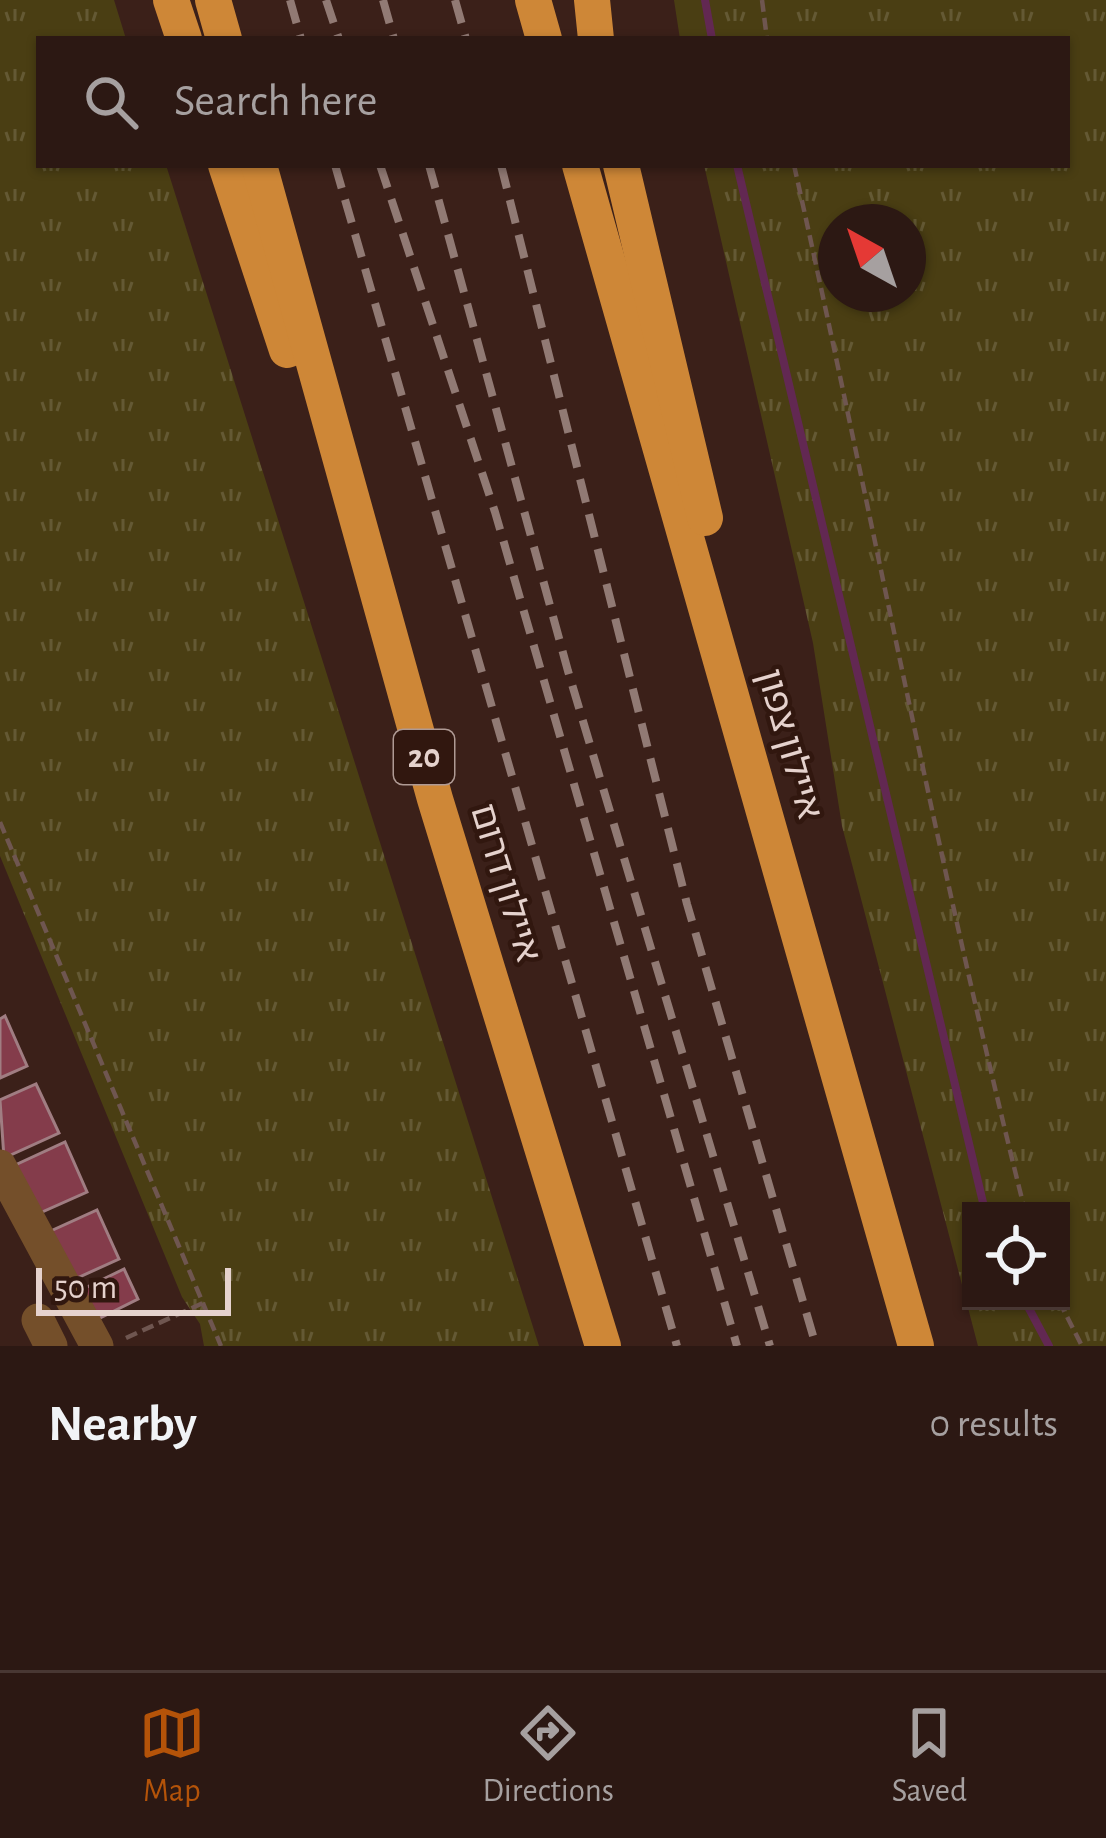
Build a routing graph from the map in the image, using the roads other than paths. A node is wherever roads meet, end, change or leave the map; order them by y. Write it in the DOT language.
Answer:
graph roads {
  1 [pos="171,0"];
  2 [pos="213,0"];
  3 [pos="533,0"];
  4 [pos="592,0"];
  5 [pos="183,36"];
  6 [pos="223,36"];
  7 [pos="543,36"];
  8 [pos="596,36"];
  9 [pos="227,168"];
  10 [pos="260,168"];
  11 [pos="581,168"];
  12 [pos="622,168"];
  13 [pos="436,799"];
  14 [pos="838,1070"];
  15 [pos="0,1166"];
  16 [pos="97,1346"];
  17 [pos="602,1346"];
  18 [pos="916,1346"];
  1 -- 5 [label="highway"];
  2 -- 6 [label="highway"];
  3 -- 7 [label="highway"];
  4 -- 8 [label="highway"];
  9 -- 13 [label="highway"];
  10 -- 13 [label="highway, איילון דרום / 20"];
  11 -- 14 [label="highway, איילון צפון"];
  12 -- 14 [label="highway"];
  13 -- 17 [label="highway, איילון דרום / 20"];
  14 -- 18 [label="highway, איילון צפון"];
  15 -- 16 [label="lane"];
}
